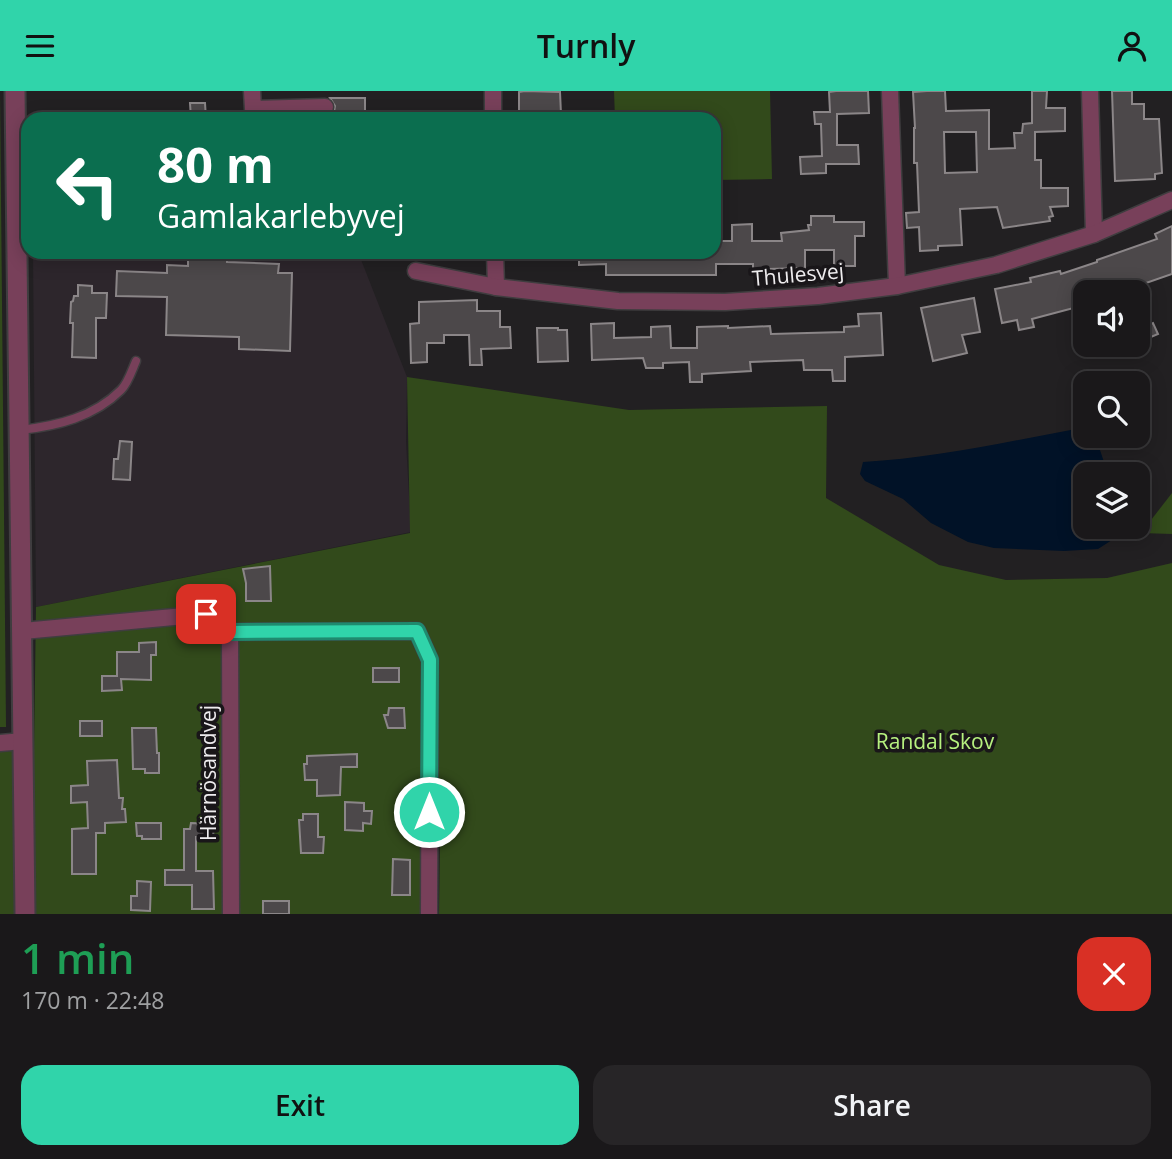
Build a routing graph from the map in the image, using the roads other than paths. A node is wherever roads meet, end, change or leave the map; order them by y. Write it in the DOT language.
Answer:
graph roads {
  1 [pos="15,91"];
  2 [pos="252,91"];
  3 [pos="493,91"];
  4 [pos="890,91"];
  5 [pos="1090,91"];
  6 [pos="325,107"];
  7 [pos="493,112"];
  8 [pos="1172,200"];
  9 [pos="1094,234"];
  10 [pos="495,259"];
  11 [pos="416,271"];
  12 [pos="897,286"];
  13 [pos="496,287"];
  14 [pos="136,361"];
  15 [pos="20,430"];
  16 [pos="23,631"];
  17 [pos="230,632"];
  18 [pos="23,741"];
  19 [pos="0,743"];
  20 [pos="25,914"];
  21 [pos="231,914"];
  22 [pos="429,914"];
  1 -- 15 [label="street"];
  2 -- 6 [label="street"];
  3 -- 7 [label="street"];
  4 -- 12 [label="street"];
  5 -- 9 [label="street"];
  8 -- 9 [label="street, Thulesvej"];
  9 -- 12 [label="street, Thulesvej"];
  10 -- 13 [label="street"];
  11 -- 13 [label="street, Thulesvej"];
  12 -- 13 [label="street, Thulesvej"];
  14 -- 15 [label="lane"];
  15 -- 16 [label="street"];
  16 -- 17 [label="street"];
  16 -- 18 [label="street"];
  17 -- 21 [label="street, Härnösandvej"];
  17 -- 22 [label="street"];
  18 -- 19 [label="street"];
  18 -- 20 [label="street"];
}
